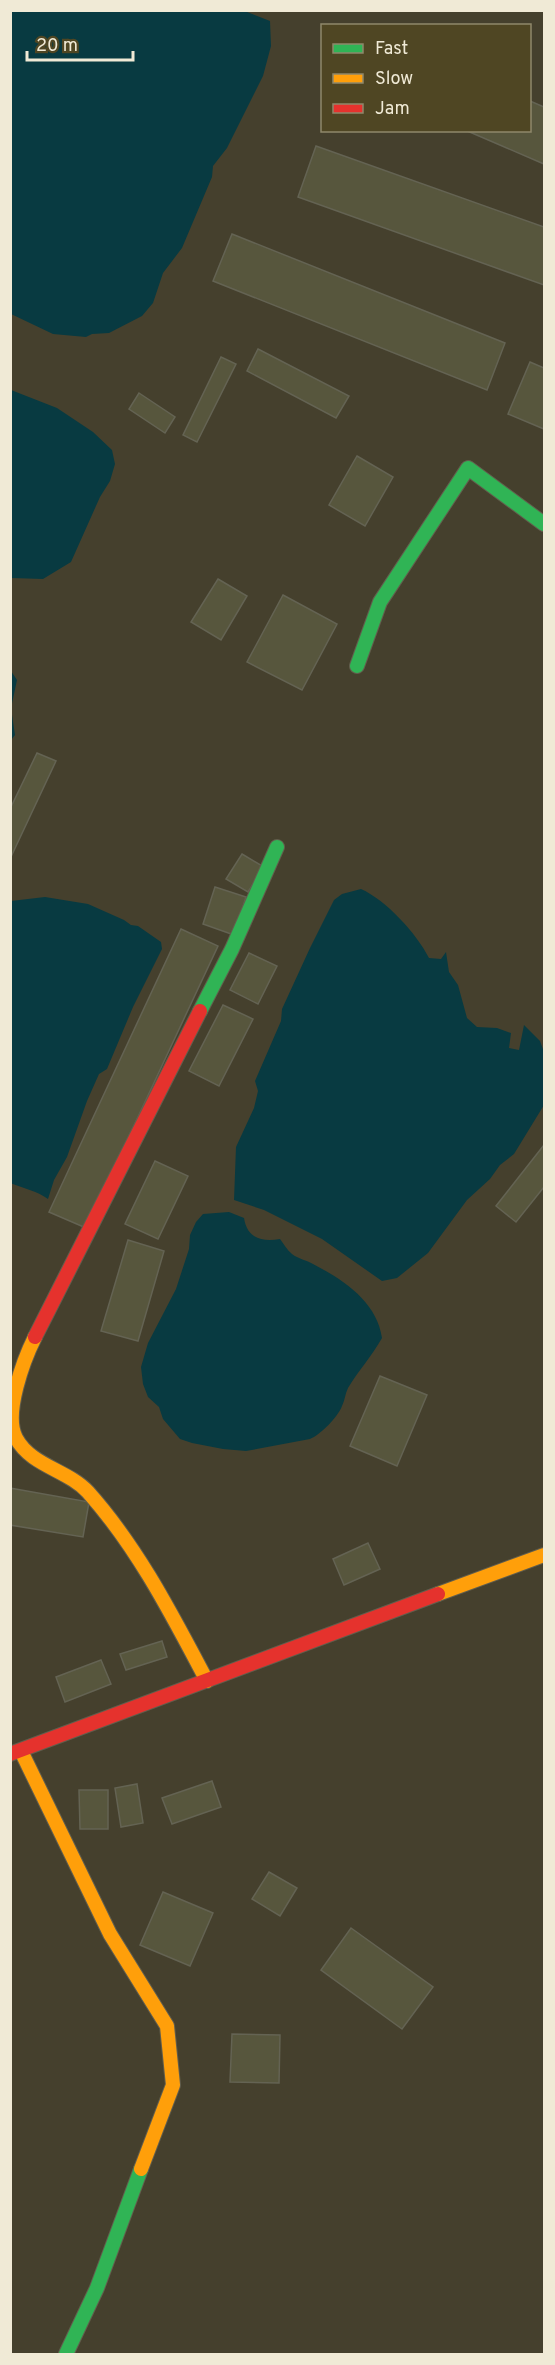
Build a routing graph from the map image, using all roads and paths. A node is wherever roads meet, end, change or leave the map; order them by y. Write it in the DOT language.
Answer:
graph roads {
  1 [pos="544,524"];
  2 [pos="357,666"];
  3 [pos="277,847"];
  4 [pos="544,1555"];
  5 [pos="207,1681"];
  6 [pos="16,1752"];
  7 [pos="66,2355"];
  1 -- 2 [label="street"];
  3 -- 5 [label="street"];
  4 -- 5 [label="street"];
  5 -- 6 [label="street"];
  6 -- 7 [label="street"];
}
